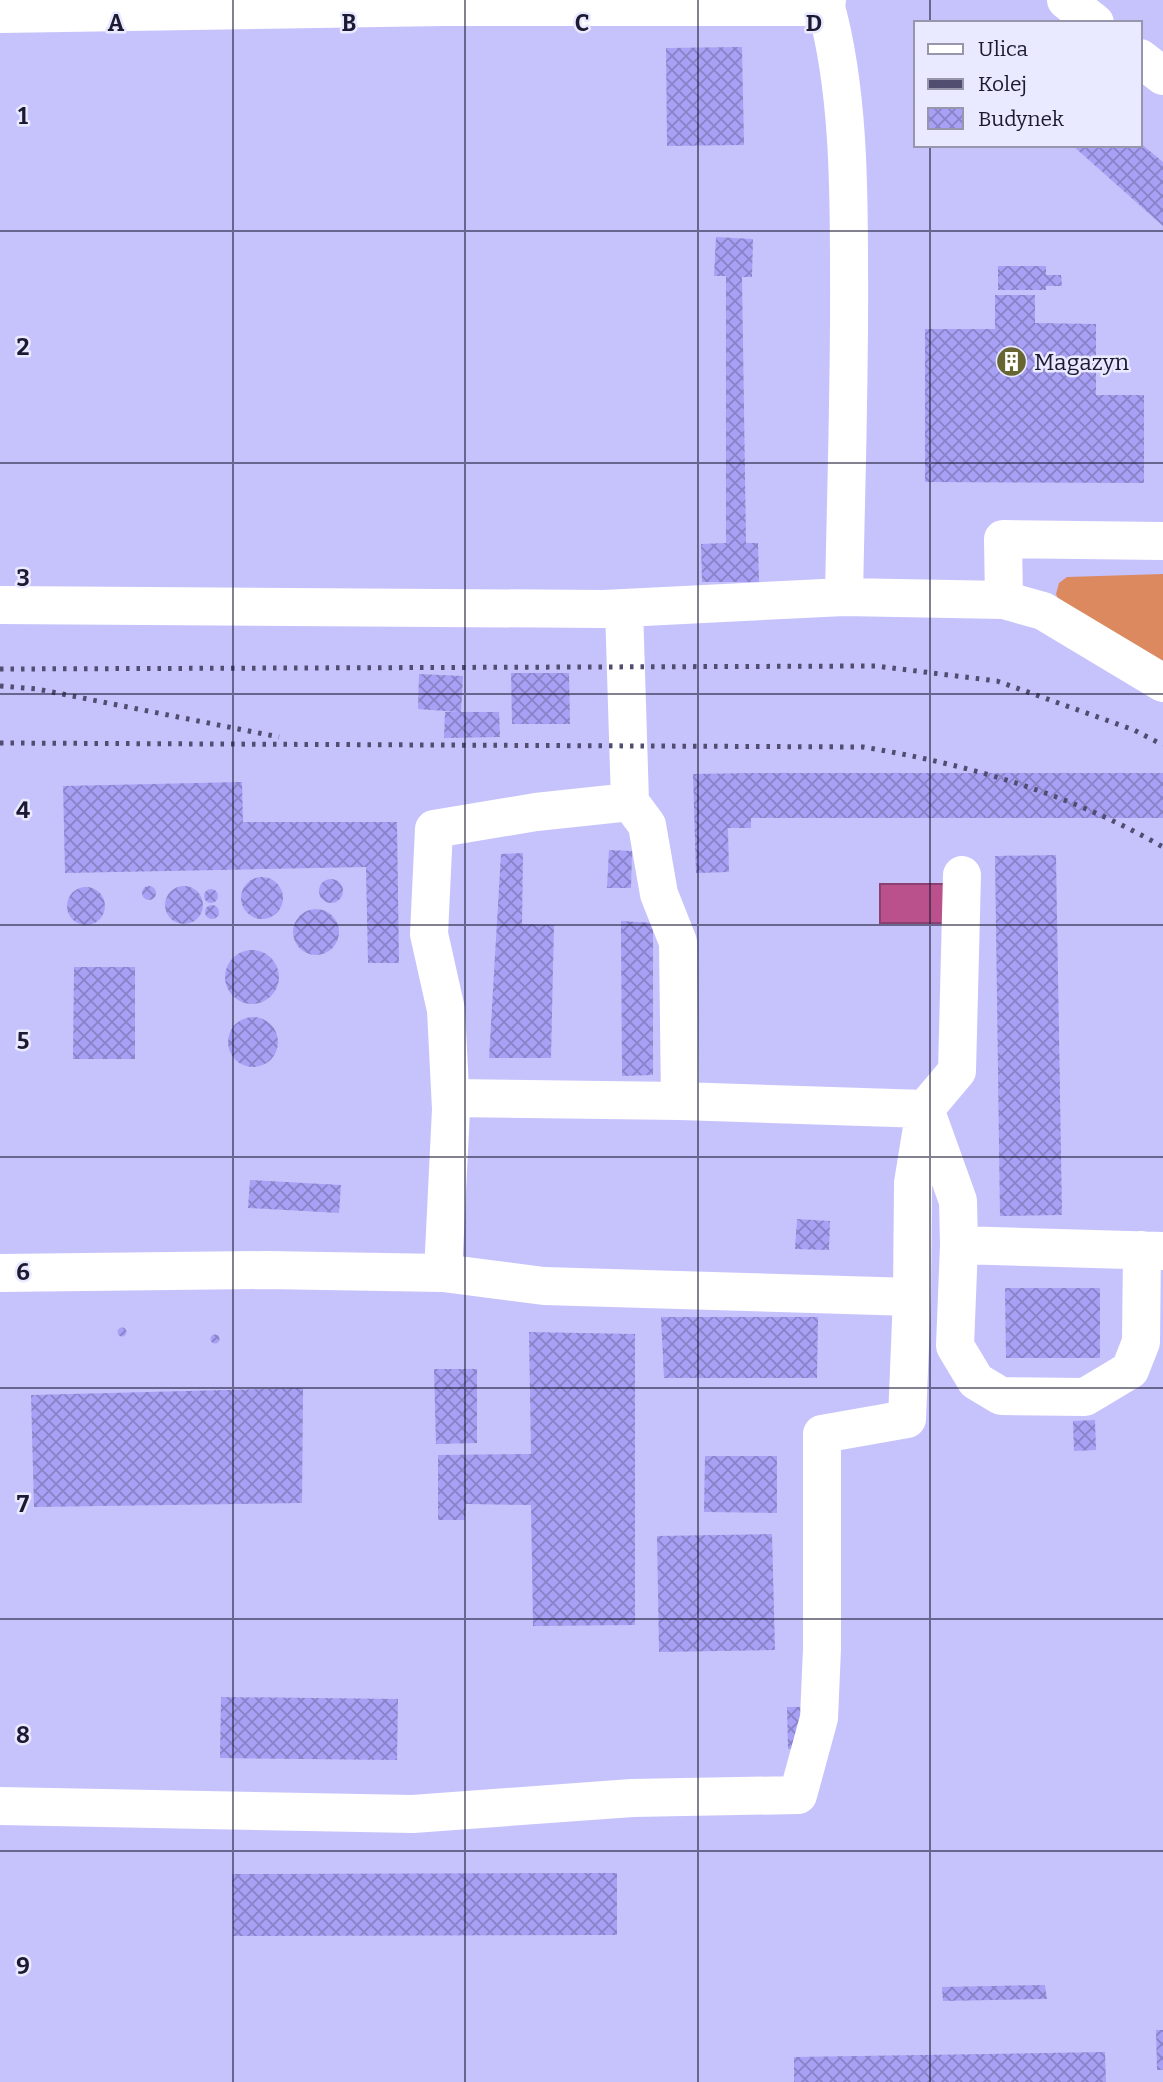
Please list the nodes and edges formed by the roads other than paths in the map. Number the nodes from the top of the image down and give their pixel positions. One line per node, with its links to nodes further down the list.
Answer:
1 (1066, 0): 4 (lane)
2 (826, 3): 3 (lane); 8 (lane)
3 (0, 14)
4 (1092, 21)
5 (1142, 60): 6 (lane)
6 (1163, 76)
7 (1163, 541): 9 (lane)
8 (844, 597): 9 (lane); 11 (lane)
9 (1004, 600): 12 (lane)
10 (0, 605): 11 (lane)
11 (624, 608): 13 (lane)
12 (1163, 683)
13 (630, 802): 15 (lane); 16 (lane)
14 (962, 875): 17 (lane)
15 (451, 1098): 16 (lane); 21 (lane)
16 (680, 1101): 17 (lane)
17 (926, 1109): 18 (lane); 22 (lane)
18 (959, 1245): 19 (lane); 19 (lane)
19 (1152, 1250)
20 (0, 1273): 21 (lane)
21 (443, 1273): 22 (lane)
22 (912, 1297): 23 (lane)
23 (0, 1806)

